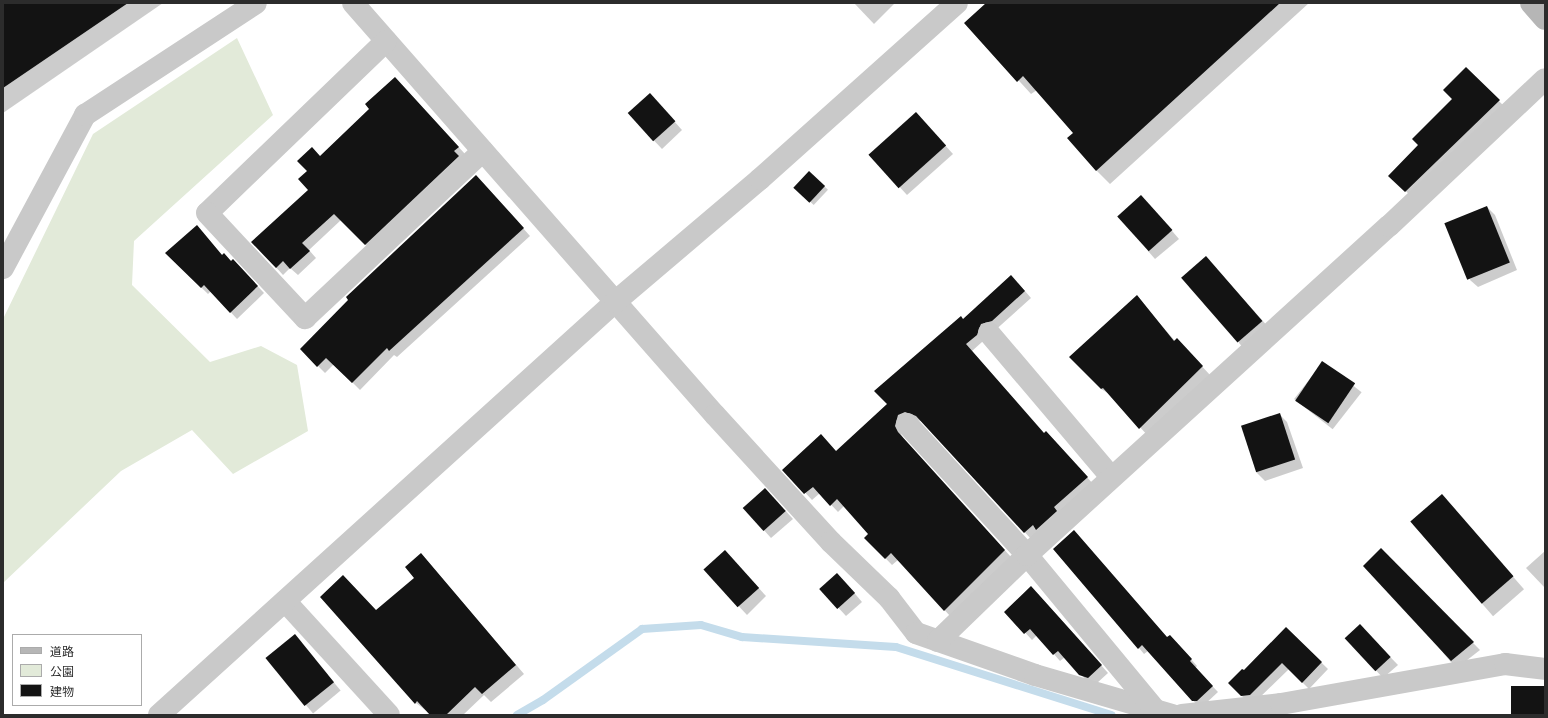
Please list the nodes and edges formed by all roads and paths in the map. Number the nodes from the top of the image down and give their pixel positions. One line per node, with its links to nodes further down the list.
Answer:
1 (256, 3): 9 (street)
2 (353, 3): 6 (street)
3 (957, 3): 10 (street)
4 (1531, 3): 5 (street)
5 (1545, 19)
6 (386, 41): 8 (street); 8 (street)
7 (1545, 79): 13 (street)
8 (483, 151): 10 (street)
9 (3, 268)
10 (615, 302): 15 (street); 16 (street)
11 (989, 333): 13 (street)
12 (907, 424): 14 (street)
13 (1112, 477): 14 (street)
14 (1027, 555): 16 (street); 18 (street)
15 (284, 601): 19 (street); 20 (street)
16 (938, 641): 18 (street)
17 (1545, 668): 21 (street)
18 (1163, 712)
19 (159, 715)
20 (389, 715)
21 (1182, 715)

